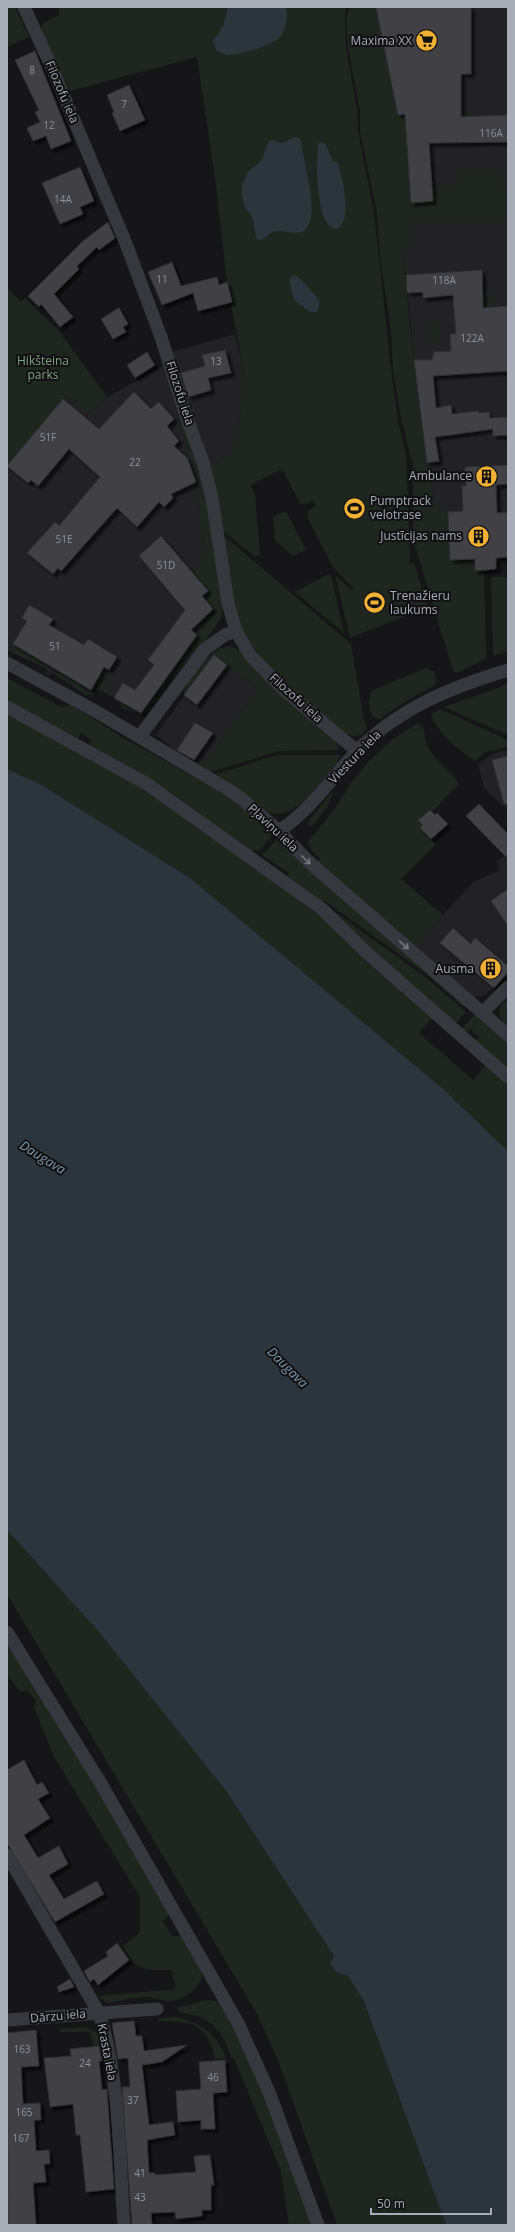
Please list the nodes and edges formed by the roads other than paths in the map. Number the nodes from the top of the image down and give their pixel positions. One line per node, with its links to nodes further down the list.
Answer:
1 (24, 7): 2 (street, Filozofu iela)
2 (236, 630): 6 (street); 7 (street, Filozofu iela)
3 (7, 663): 6 (street, Pļaviņu iela)
4 (508, 670): 7 (street, Viestura iela)
5 (7, 707): 12 (street)
6 (140, 736): 8 (street, Pļaviņu iela)
7 (357, 751): 8 (street, Viestura iela)
8 (279, 832): 10 (street, Pļaviņu iela, one-way to 10)
9 (508, 987): 10 (street)
10 (483, 1012): 11 (street, Pļaviņu iela)
11 (508, 1035)
12 (508, 1077)
13 (7, 1632): 19 (street)
14 (7, 1855): 16 (street, Krasta iela)
15 (157, 2009): 16 (street, Dārzu iela)
16 (99, 2013): 17 (street, Dārzu iela); 18 (street, Krasta iela)
17 (7, 2020)
18 (124, 2225)
19 (318, 2225)

